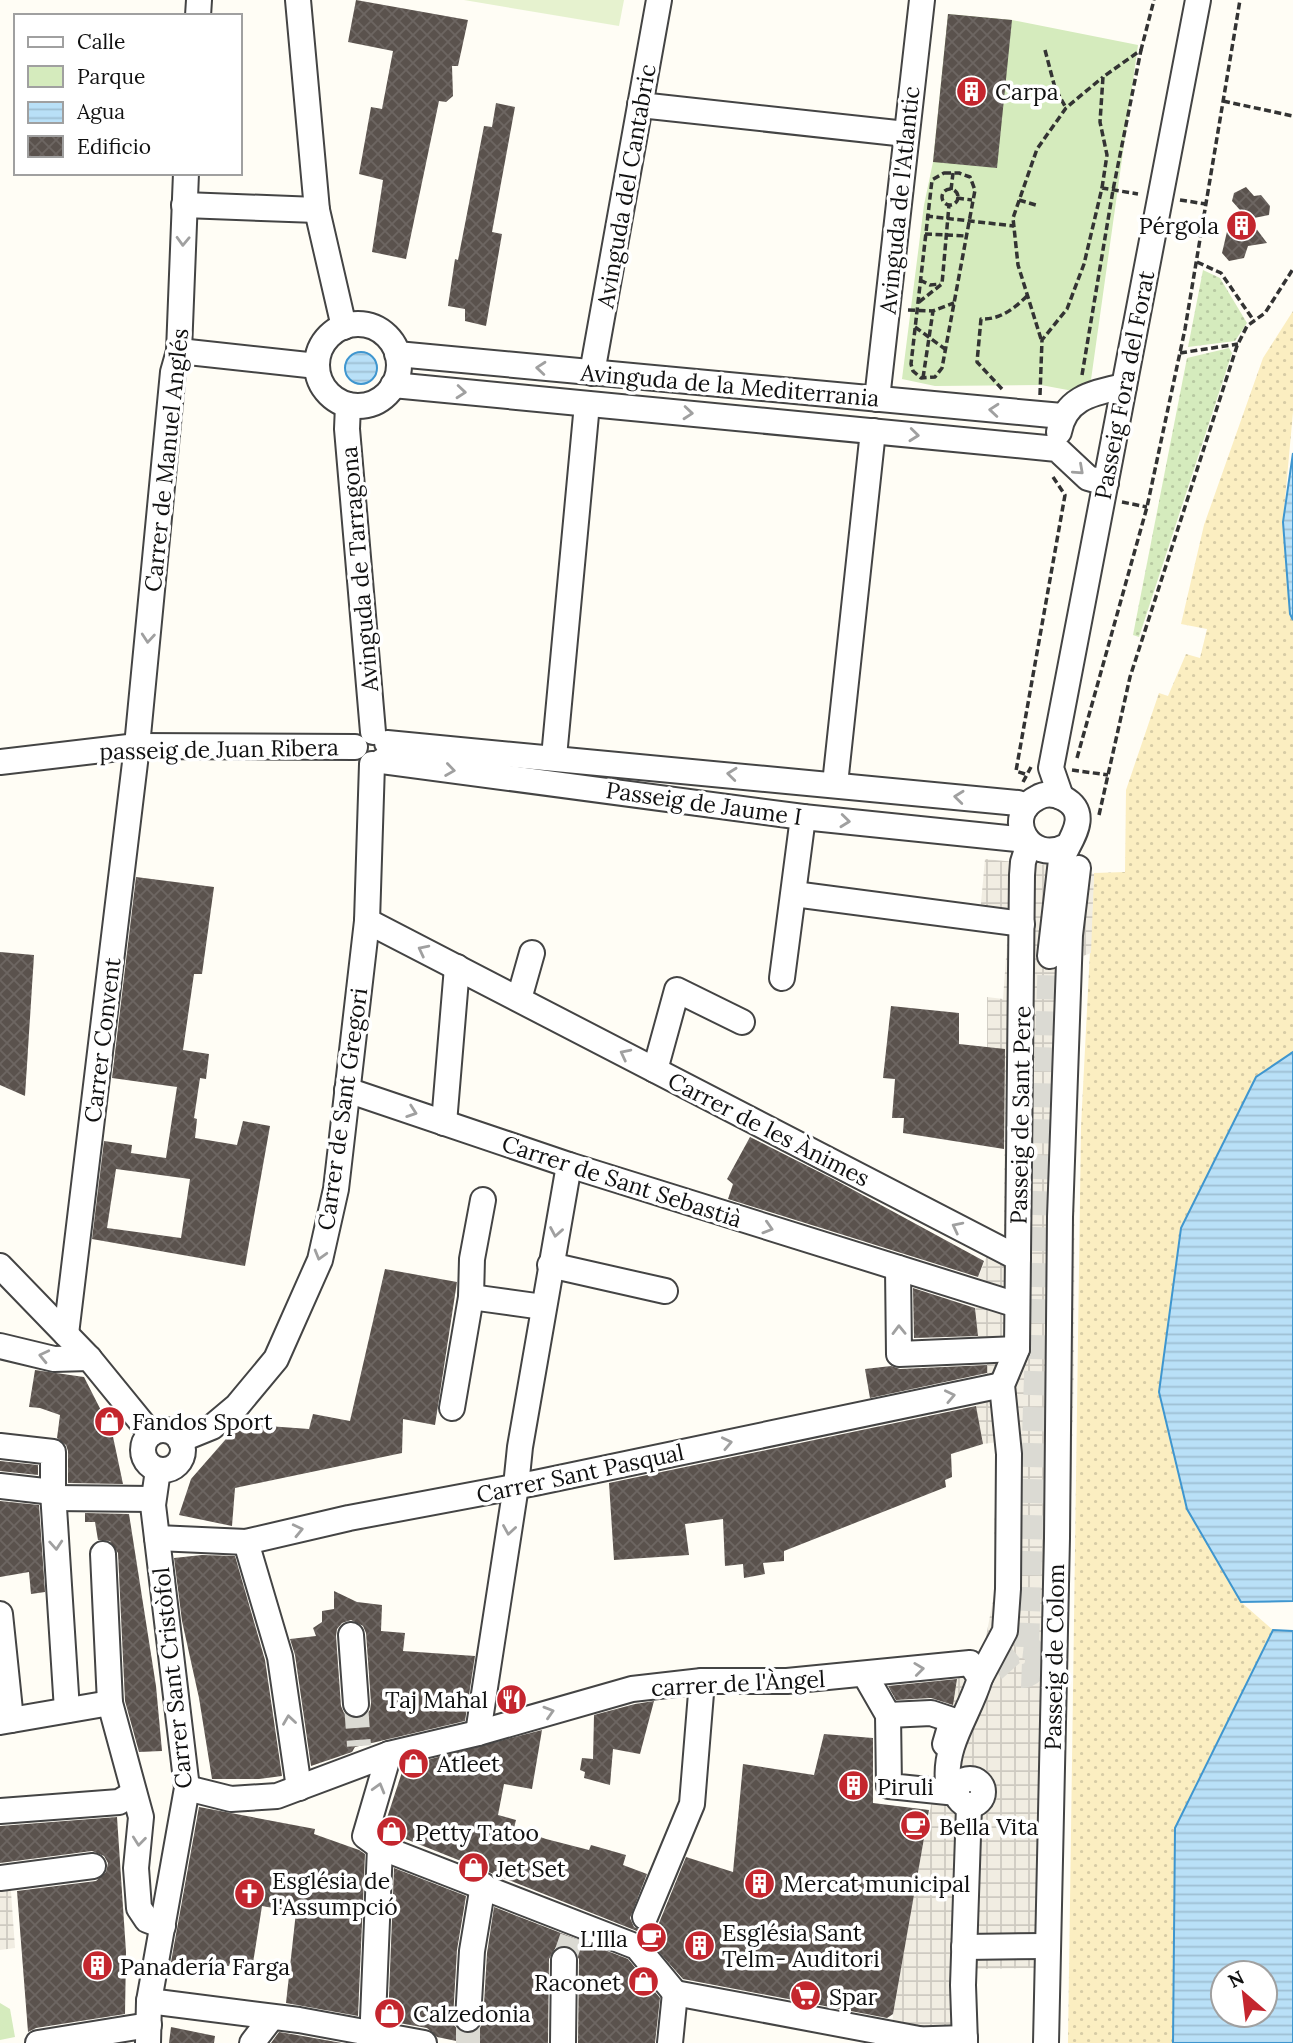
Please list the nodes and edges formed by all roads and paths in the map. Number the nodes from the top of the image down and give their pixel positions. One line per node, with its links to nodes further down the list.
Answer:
1 (298, 0): 27 (street)
2 (659, 0): 11 (street, Avinguda del Cantabric)
3 (922, 0): 14 (street, Avinguda de l'Atlantic)
4 (1154, 0): 8 (path)
5 (1198, 0): 61 (street, Passeig Fora del Forat)
6 (1240, 0): 10 (path)
7 (1045, 50): 12 (path)
8 (1141, 50): 9 (path); 59 (path)
9 (1102, 77): 12 (path); 17 (path)
10 (1223, 101): 13 (path); 36 (path)
11 (640, 105): 14 (street); 57 (street, Avinguda del Cantabric)
12 (1066, 108): 23 (path)
13 (1293, 116)
14 (906, 134): 63 (street, Avinguda de l'Atlantic)
15 (953, 173): 18 (path); 19 (path); 22 (path)
16 (187, 175): 24 (street, Carrer de Manuel Anglés)
17 (1102, 188)
18 (951, 190): 20 (path); 21 (path)
19 (930, 194): 20 (path); 29 (path)
20 (942, 195): 25 (path)
21 (957, 198): 22 (path); 25 (path)
22 (973, 200): 31 (path)
23 (1019, 200): 26 (path); 32 (path)
24 (184, 205): 27 (street); 53 (street, Carrer de Manuel Anglés, one-way to 53)
25 (948, 205): 30 (path)
26 (1039, 205)
27 (317, 210): 47 (street)
28 (918, 214): 29 (path)
29 (927, 216): 30 (path); 33 (path)
30 (947, 218): 31 (path); 34 (path)
31 (969, 221): 32 (path); 35 (path)
32 (1014, 226): 40 (path)
33 (925, 234): 34 (path); 38 (path)
34 (946, 235): 35 (path); 39 (path)
35 (966, 236): 42 (path)
36 (1197, 262): 46 (path); 54 (path)
37 (1293, 269): 46 (path)
38 (920, 280): 39 (path); 41 (path)
39 (942, 284): 41 (path)
40 (1028, 295): 50 (path); 62 (path)
41 (918, 303): 44 (path)
42 (954, 303): 45 (path); 52 (path)
43 (908, 310): 44 (path)
44 (916, 311): 45 (path); 48 (path)
45 (933, 311): 49 (path)
46 (1254, 321): 51 (path)
47 (344, 327): 55 (street); 56 (street)
48 (915, 327): 49 (path); 58 (path)
49 (929, 337): 52 (path); 58 (path)
50 (1042, 340)
51 (1238, 344): 54 (path); 75 (path)
52 (945, 349): 58 (path)
53 (179, 351): 56 (street); 70 (street, Carrer de Manuel Anglés, one-way to 70)
54 (1180, 353): 75 (path)
55 (397, 354): 57 (street, Avinguda de la Mediterrania, one-way to 55); 60 (street)
56 (317, 366): 65 (street)
57 (592, 373): 63 (street, Avinguda de la Mediterrania)
58 (923, 378)
59 (1081, 382)
60 (393, 385): 64 (street, Avinguda de la Mediterrania, one-way to 64); 65 (street)
61 (1124, 386): 66 (street); 69 (street, Passeig Fora del Forat)
62 (1007, 395)
63 (877, 399): 66 (street, Avinguda de la Mediterrania, one-way to 63)
64 (587, 404): 67 (street, Avinguda de la Mediterrania, one-way to 67); 72 (street)
65 (348, 405): 71 (street, Avinguda de Tarragona)
66 (1062, 416): 68 (street)
67 (873, 431): 68 (street, Avinguda de la Mediterrania, one-way to 68); 76 (street)
68 (1057, 449): 69 (street, one-way to 69)
69 (1105, 483): 74 (street, Passeig Fora del Forat)
70 (137, 746): 71 (street, passeig de Juan Ribera); 73 (street, passeig de Juan Ribera); 104 (street, Carrer Convent)
71 (374, 749): 72 (street, Passeig de Jaume I); 80 (street, Passeig de Jaume I, one-way to 80); 84 (street, Carrer de Sant Gregori)
72 (554, 757): 76 (street, Passeig de Jaume I, one-way to 72)
73 (0, 762)
74 (1052, 770): 77 (street, Passeig Fora del Forat); 78 (street, Passeig Fora del Forat)
75 (1108, 775): 79 (path)
76 (835, 784): 78 (street, Passeig de Jaume I, one-way to 76)
77 (1061, 797): 78 (street); 81 (street)
78 (1030, 803): 81 (street)
79 (1100, 815)
80 (803, 817): 81 (street, Passeig de Jaume I, one-way to 81); 83 (street)
81 (1038, 849): 85 (street, Passeig de Sant Pere)
82 (1078, 868): 108 (street, Passeig de Sant Pere)
83 (794, 894): 85 (street); 88 (street)
84 (367, 921): 87 (street, Carrer de les Ànimes, one-way to 84); 92 (street, Carrer de Sant Gregori)
85 (1022, 924): 96 (street, Passeig de Sant Pere)
86 (532, 953): 89 (street)
87 (457, 967): 89 (street, Carrer de les Ànimes); 93 (street)
88 (782, 978)
89 (519, 999): 91 (street, Carrer de les Ànimes, one-way to 89)
90 (743, 1022): 91 (street, Carrer de les Ànimes)
91 (655, 1070): 96 (street, Carrer de les Ànimes, one-way to 91)
92 (347, 1090): 93 (street, Carrer de Sant Sebastià, one-way to 93); 113 (street, Carrer de Sant Gregori, one-way to 113)
93 (444, 1123): 94 (street, Carrer de Sant Sebastià)
94 (569, 1165): 97 (street, one-way to 97); 99 (street, Carrer de Sant Sebastià, one-way to 99)
95 (483, 1200): 101 (street)
96 (1018, 1258): 102 (street, Passeig de Sant Pere)
97 (550, 1265): 100 (street); 103 (street)
98 (0, 1266): 104 (street)
99 (898, 1268): 102 (street, Carrer de Sant Sebastià); 106 (street, one-way to 99)
100 (664, 1291)
101 (471, 1297): 103 (street); 110 (street)
102 (1017, 1306): 106 (street, Passeig de Sant Pere)
103 (543, 1307): 116 (street)
104 (66, 1334): 107 (street)
105 (0, 1346): 107 (street, one-way to 105)
106 (1017, 1349): 109 (street, Passeig de Sant Pere)
107 (89, 1359): 111 (street)
108 (1059, 1369): 145 (street, Passeig de Colom)
109 (1002, 1385): 116 (street, Carrer Sant Pasqual, one-way to 109); 124 (street, Passeig de Colom)
110 (452, 1409)
111 (151, 1434): 113 (street); 114 (street)
112 (0, 1446): 117 (street)
113 (181, 1449): 114 (street)
114 (158, 1470): 118 (street, Carrer Sant Cristòfol)
115 (0, 1486): 117 (street)
116 (516, 1486): 120 (street, Carrer Sant Pasqual, one-way to 116); 132 (street, one-way to 132)
117 (53, 1495): 118 (street); 129 (street, one-way to 129)
118 (153, 1499): 119 (street, Carrer Sant Cristòfol)
119 (158, 1538): 120 (street, Carrer Sant Pasqual); 134 (street, Carrer Sant Cristòfol)
120 (246, 1542): 135 (street, one-way to 120)
121 (103, 1554): 127 (street)
122 (0, 1614): 131 (street)
123 (351, 1635): 128 (street)
124 (975, 1671): 125 (street, carrer de l'Àngel, one-way to 124); 137 (street, Passeig de Colom)
125 (865, 1675): 126 (street, carrer de l'Àngel); 130 (street)
126 (702, 1681): 132 (street, carrer de l'Àngel, one-way to 126); 144 (street)
127 (110, 1703): 129 (street); 136 (street)
128 (356, 1704)
129 (67, 1710): 131 (street)
130 (888, 1715): 137 (street); 137 (street)
131 (6, 1721)
132 (478, 1733): 133 (street, carrer de l'Àngel)
133 (388, 1754): 135 (street, carrer de l'Àngel); 139 (street, one-way to 133)
134 (187, 1788): 135 (street, carrer de l'Àngel); 143 (street, Carrer Sant Cristòfol)
135 (299, 1788)
136 (134, 1793): 138 (street); 143 (street, one-way to 143)
137 (954, 1795): 146 (street, Passeig de Colom)
138 (0, 1811)
139 (380, 1847): 142 (street); 152 (street)
140 (93, 1866): 141 (street)
141 (0, 1878)
142 (483, 1886): 144 (street); 149 (street)
143 (163, 1926): 150 (street, Carrer Sant Cristòfol)
144 (638, 1933): 148 (street)
145 (1048, 1946): 146 (street); 161 (street, Passeig de Colom)
146 (964, 1947): 154 (street)
147 (564, 1960): 158 (street)
148 (675, 1993): 153 (street); 159 (street)
149 (468, 2019)
150 (149, 2023): 151 (street); 155 (street)
151 (289, 2025): 152 (street); 156 (street)
152 (373, 2038): 157 (street)
153 (919, 2039): 154 (street); 160 (street)
154 (965, 2040)
155 (37, 2043)
156 (252, 2043)
157 (424, 2043)
158 (563, 2043)
159 (670, 2043)
160 (877, 2043)
161 (1046, 2043)

